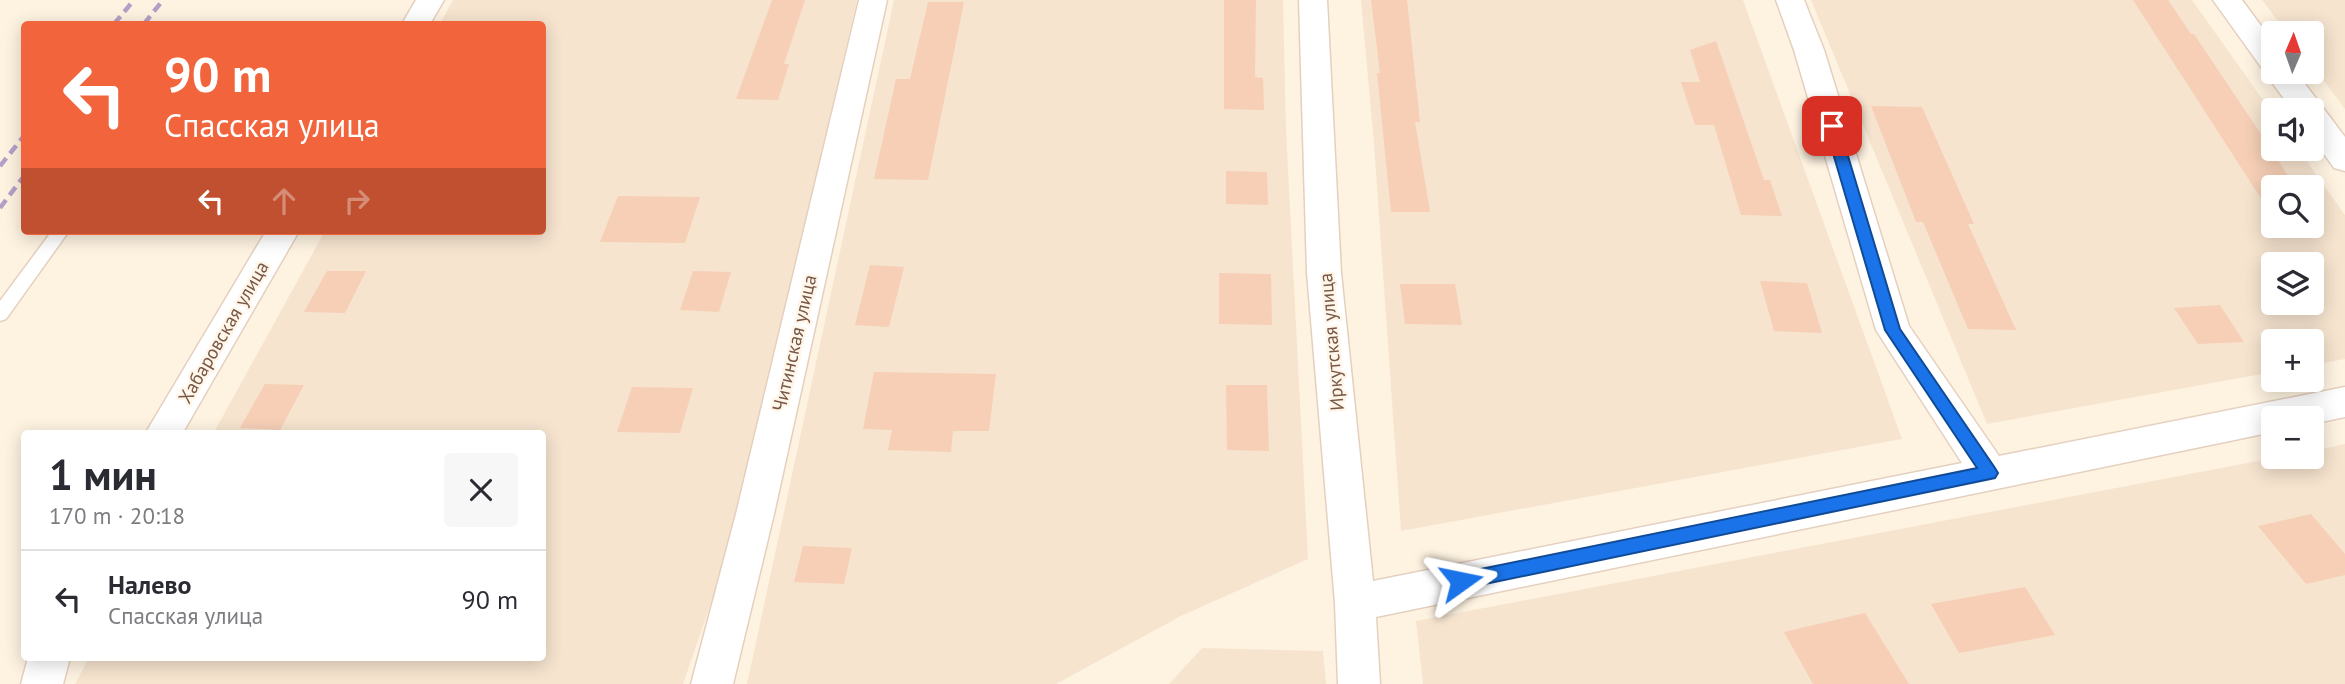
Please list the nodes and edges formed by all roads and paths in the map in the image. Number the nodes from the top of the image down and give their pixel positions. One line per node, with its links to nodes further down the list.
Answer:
1 (430, 0): 6 (street)
2 (873, 0): 19 (street, Читинская улица)
3 (1313, 0): 16 (street, Иркутская улица)
4 (1790, 0): 15 (street)
5 (2227, 0): 7 (street)
6 (418, 21)
7 (2261, 47)
8 (2324, 131): 9 (street)
9 (2345, 160)
10 (58, 235): 12 (lane)
11 (280, 235): 14 (street, Хабаровская улица)
12 (0, 314)
13 (2345, 402): 15 (street)
14 (165, 430)
15 (1989, 473): 16 (street)
16 (1355, 603): 20 (street, Иркутская улица)
17 (48, 661): 18 (street)
18 (42, 684)
19 (712, 684)
20 (1359, 684)

